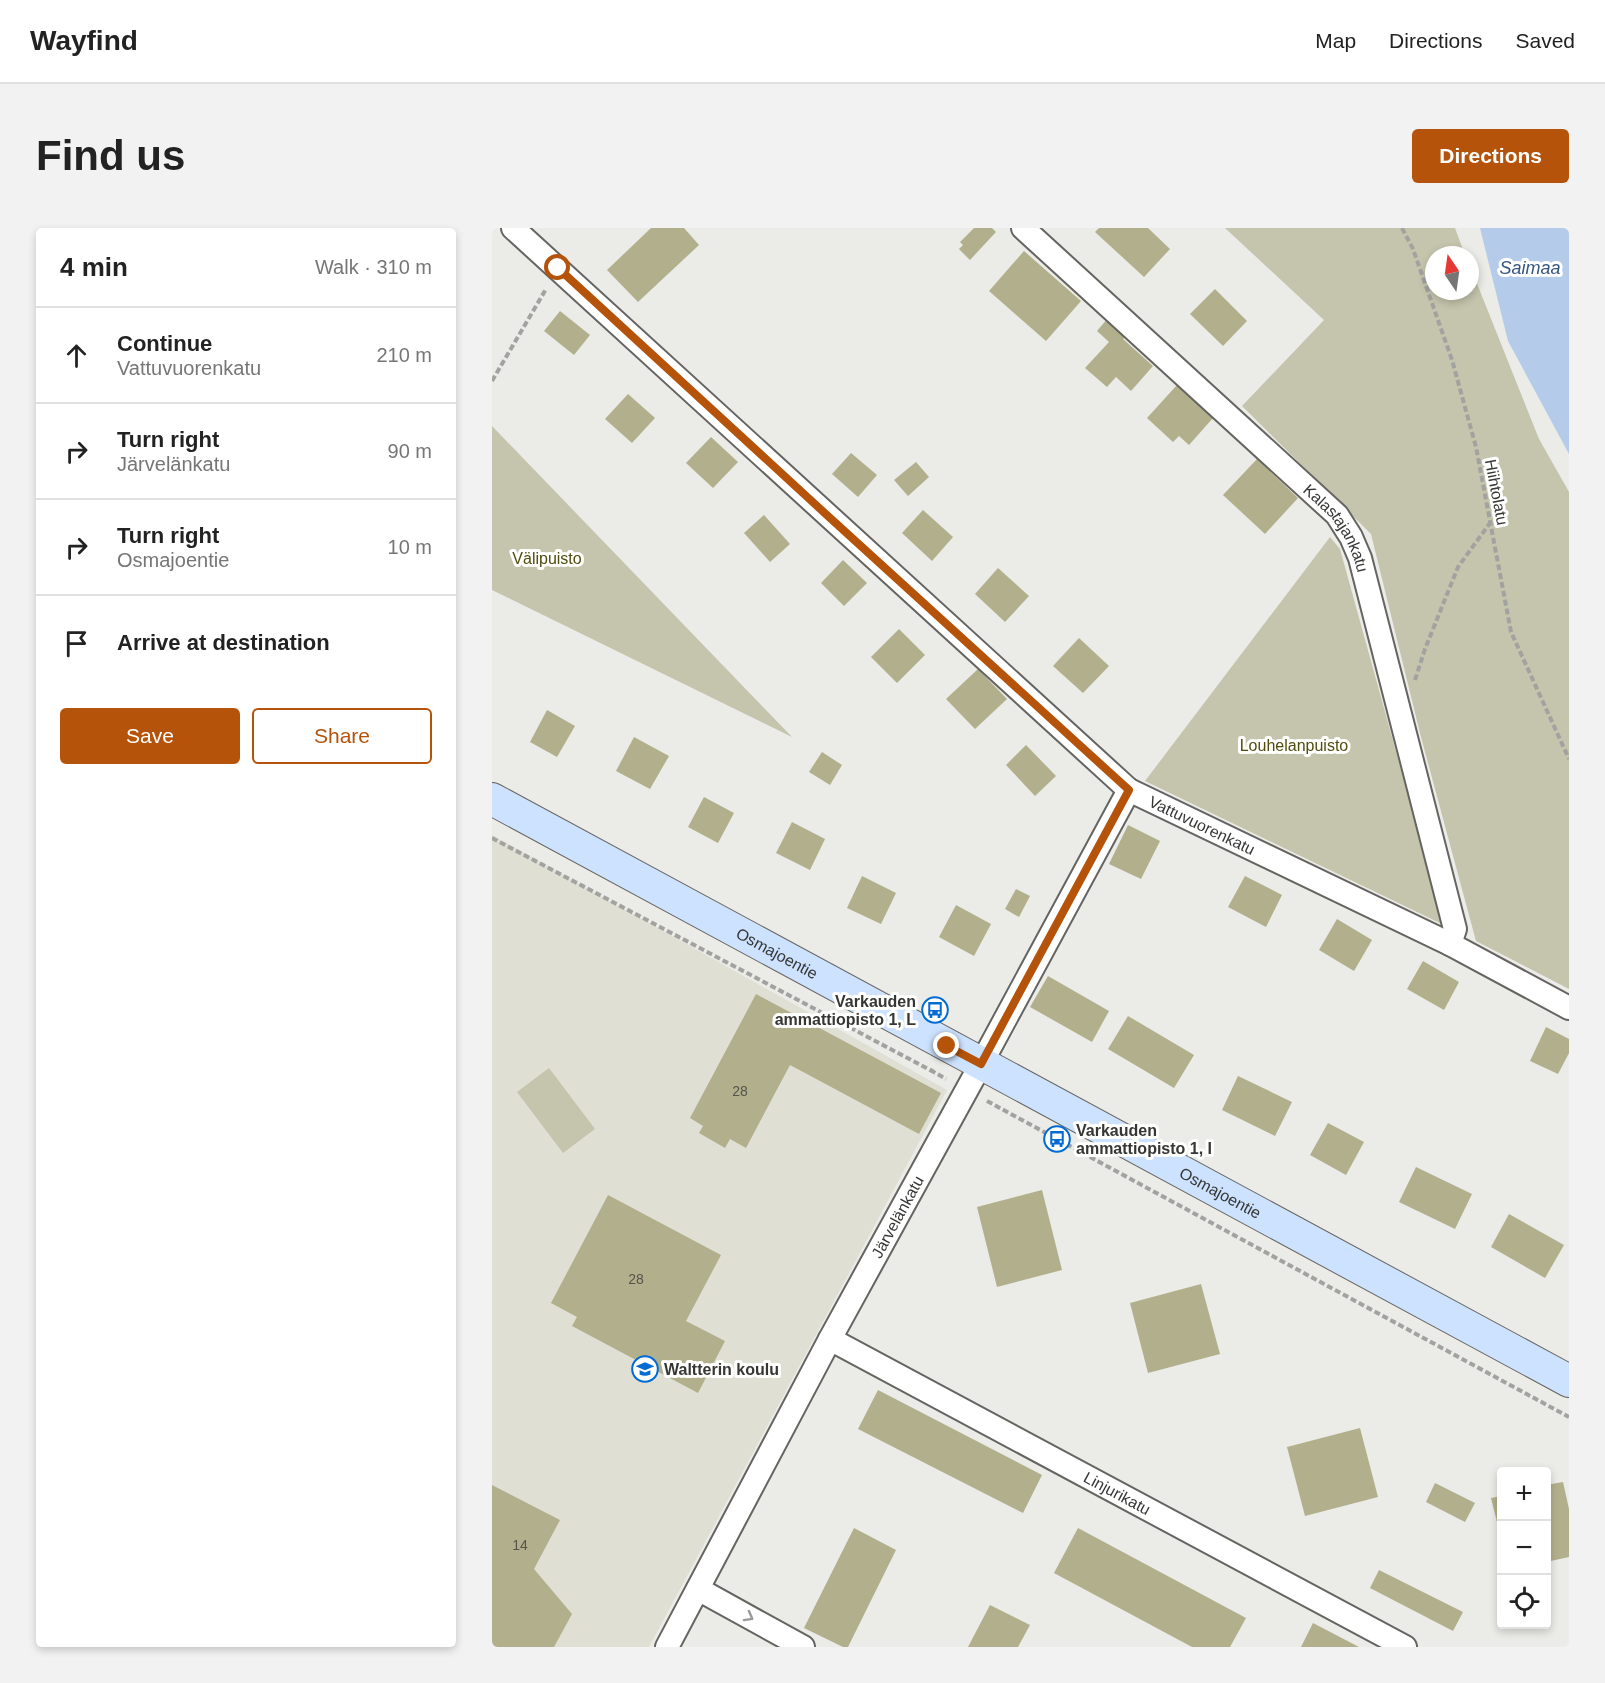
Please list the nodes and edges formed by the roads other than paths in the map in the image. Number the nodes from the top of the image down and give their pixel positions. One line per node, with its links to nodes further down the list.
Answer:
1 (513, 228): 3 (street, Vattuvuorenkatu)
2 (1023, 228): 5 (street, Kalastajankatu)
3 (1129, 790): 5 (street, Vattuvuorenkatu); 7 (street, Järvelänkatu)
4 (492, 800): 7 (street, Osmajoentie)
5 (1450, 944): 6 (street, Vattuvuorenkatu)
6 (1569, 1008)
7 (981, 1064): 8 (street, Järvelänkatu); 9 (street, Osmajoentie)
8 (830, 1339): 10 (street, Järvelänkatu); 13 (street, Linjurikatu)
9 (1569, 1381)
10 (698, 1589): 11 (street, Järvelänkatu); 12 (street, one-way to 12)
11 (667, 1647)
12 (803, 1647)
13 (1405, 1647)

